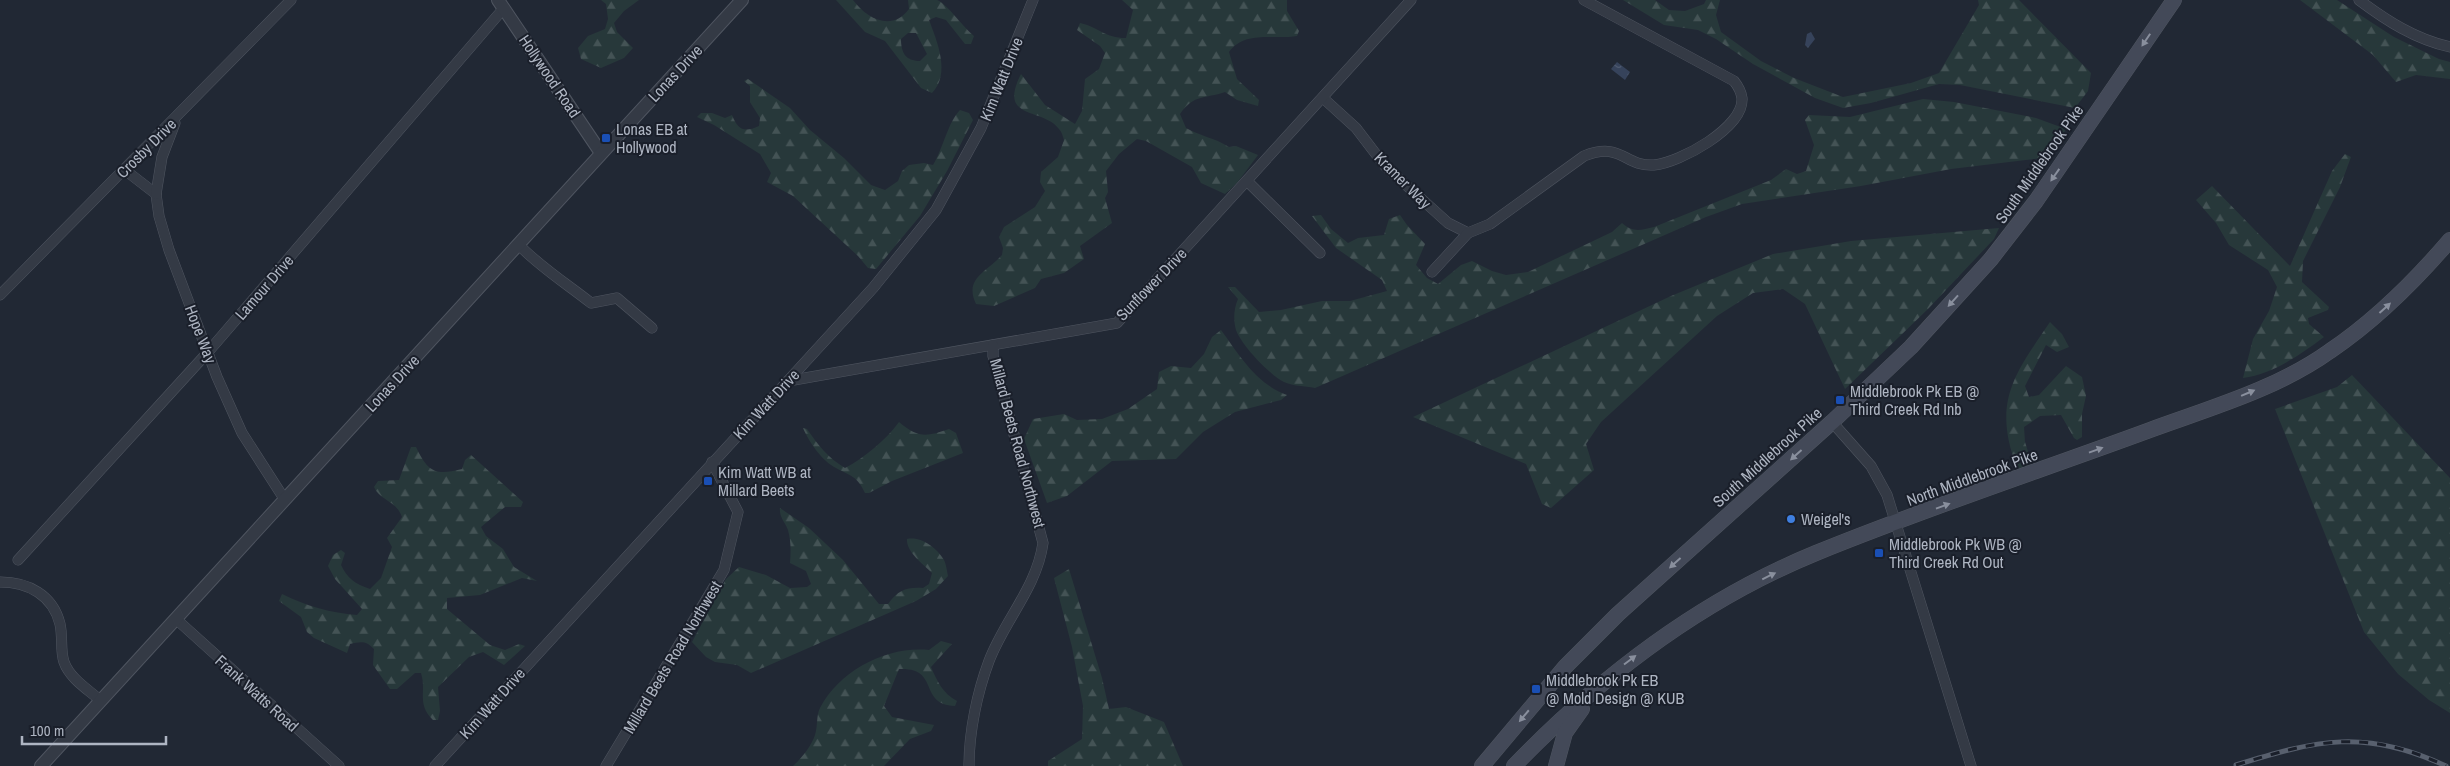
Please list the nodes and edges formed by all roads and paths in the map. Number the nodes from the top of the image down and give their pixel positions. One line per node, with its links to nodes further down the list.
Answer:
1 (291, 0): 11 (street, Crosby Drive)
2 (1033, 0): 25 (street, Kim Watt Drive)
3 (1411, 0): 10 (street, Sunflower Drive)
4 (1584, 0): 16 (street)
5 (2174, 0): 26 (main road, South Middlebrook Pike, one-way to 26)
6 (2359, 0): 9 (street)
7 (737, 2): 12 (street, Lonas Drive)
8 (501, 4): 12 (street, Hollywood Road); 24 (street, Lamour Drive)
9 (2450, 47)
10 (1323, 98): 14 (street, Sunflower Drive); 16 (street, Kramer Way)
11 (177, 117): 13 (street, Crosby Drive); 15 (street, Hope Way)
12 (601, 152): 18 (street, Lonas Drive)
13 (125, 170): 15 (street); 21 (street, Crosby Drive)
14 (1247, 182): 19 (street); 23 (street, Sunflower Drive)
15 (156, 194): 24 (street, Hope Way)
16 (1468, 233): 20 (street)
17 (2450, 240): 29 (main road, North Middlebrook Pike, one-way to 17)
18 (519, 245): 22 (street); 28 (street, Lonas Drive)
19 (1320, 253)
20 (1432, 272)
21 (0, 294)
22 (652, 328)
23 (993, 345): 25 (street, Sunflower Drive); 40 (street, Millard Beets Road Northwest)
24 (208, 352): 28 (street, Hope Way); 30 (street, Lamour Drive)
25 (788, 381): 27 (street, Kim Watt Drive)
26 (1832, 422): 29 (street); 35 (main road, South Middlebrook Pike, one-way to 35)
27 (712, 462): 38 (street, Kim Watt Drive); 39 (street, Millard Beets Road Northwest)
28 (285, 500): 32 (street, Lonas Drive)
29 (1898, 523): 33 (main road, North Middlebrook Pike, one-way to 29); 43 (street)
30 (18, 560)
31 (0, 582): 34 (street)
32 (176, 619): 34 (street, Lonas Drive); 37 (street, Frank Watts Road)
33 (1601, 685): 41 (main road, North Middlebrook Pike); 42 (main road)
34 (101, 701): 36 (street, Lonas Drive)
35 (1486, 761)
36 (41, 766)
37 (338, 766)
38 (435, 766)
39 (606, 766)
40 (969, 766)
41 (1514, 766)
42 (1556, 766)
43 (1971, 766)

